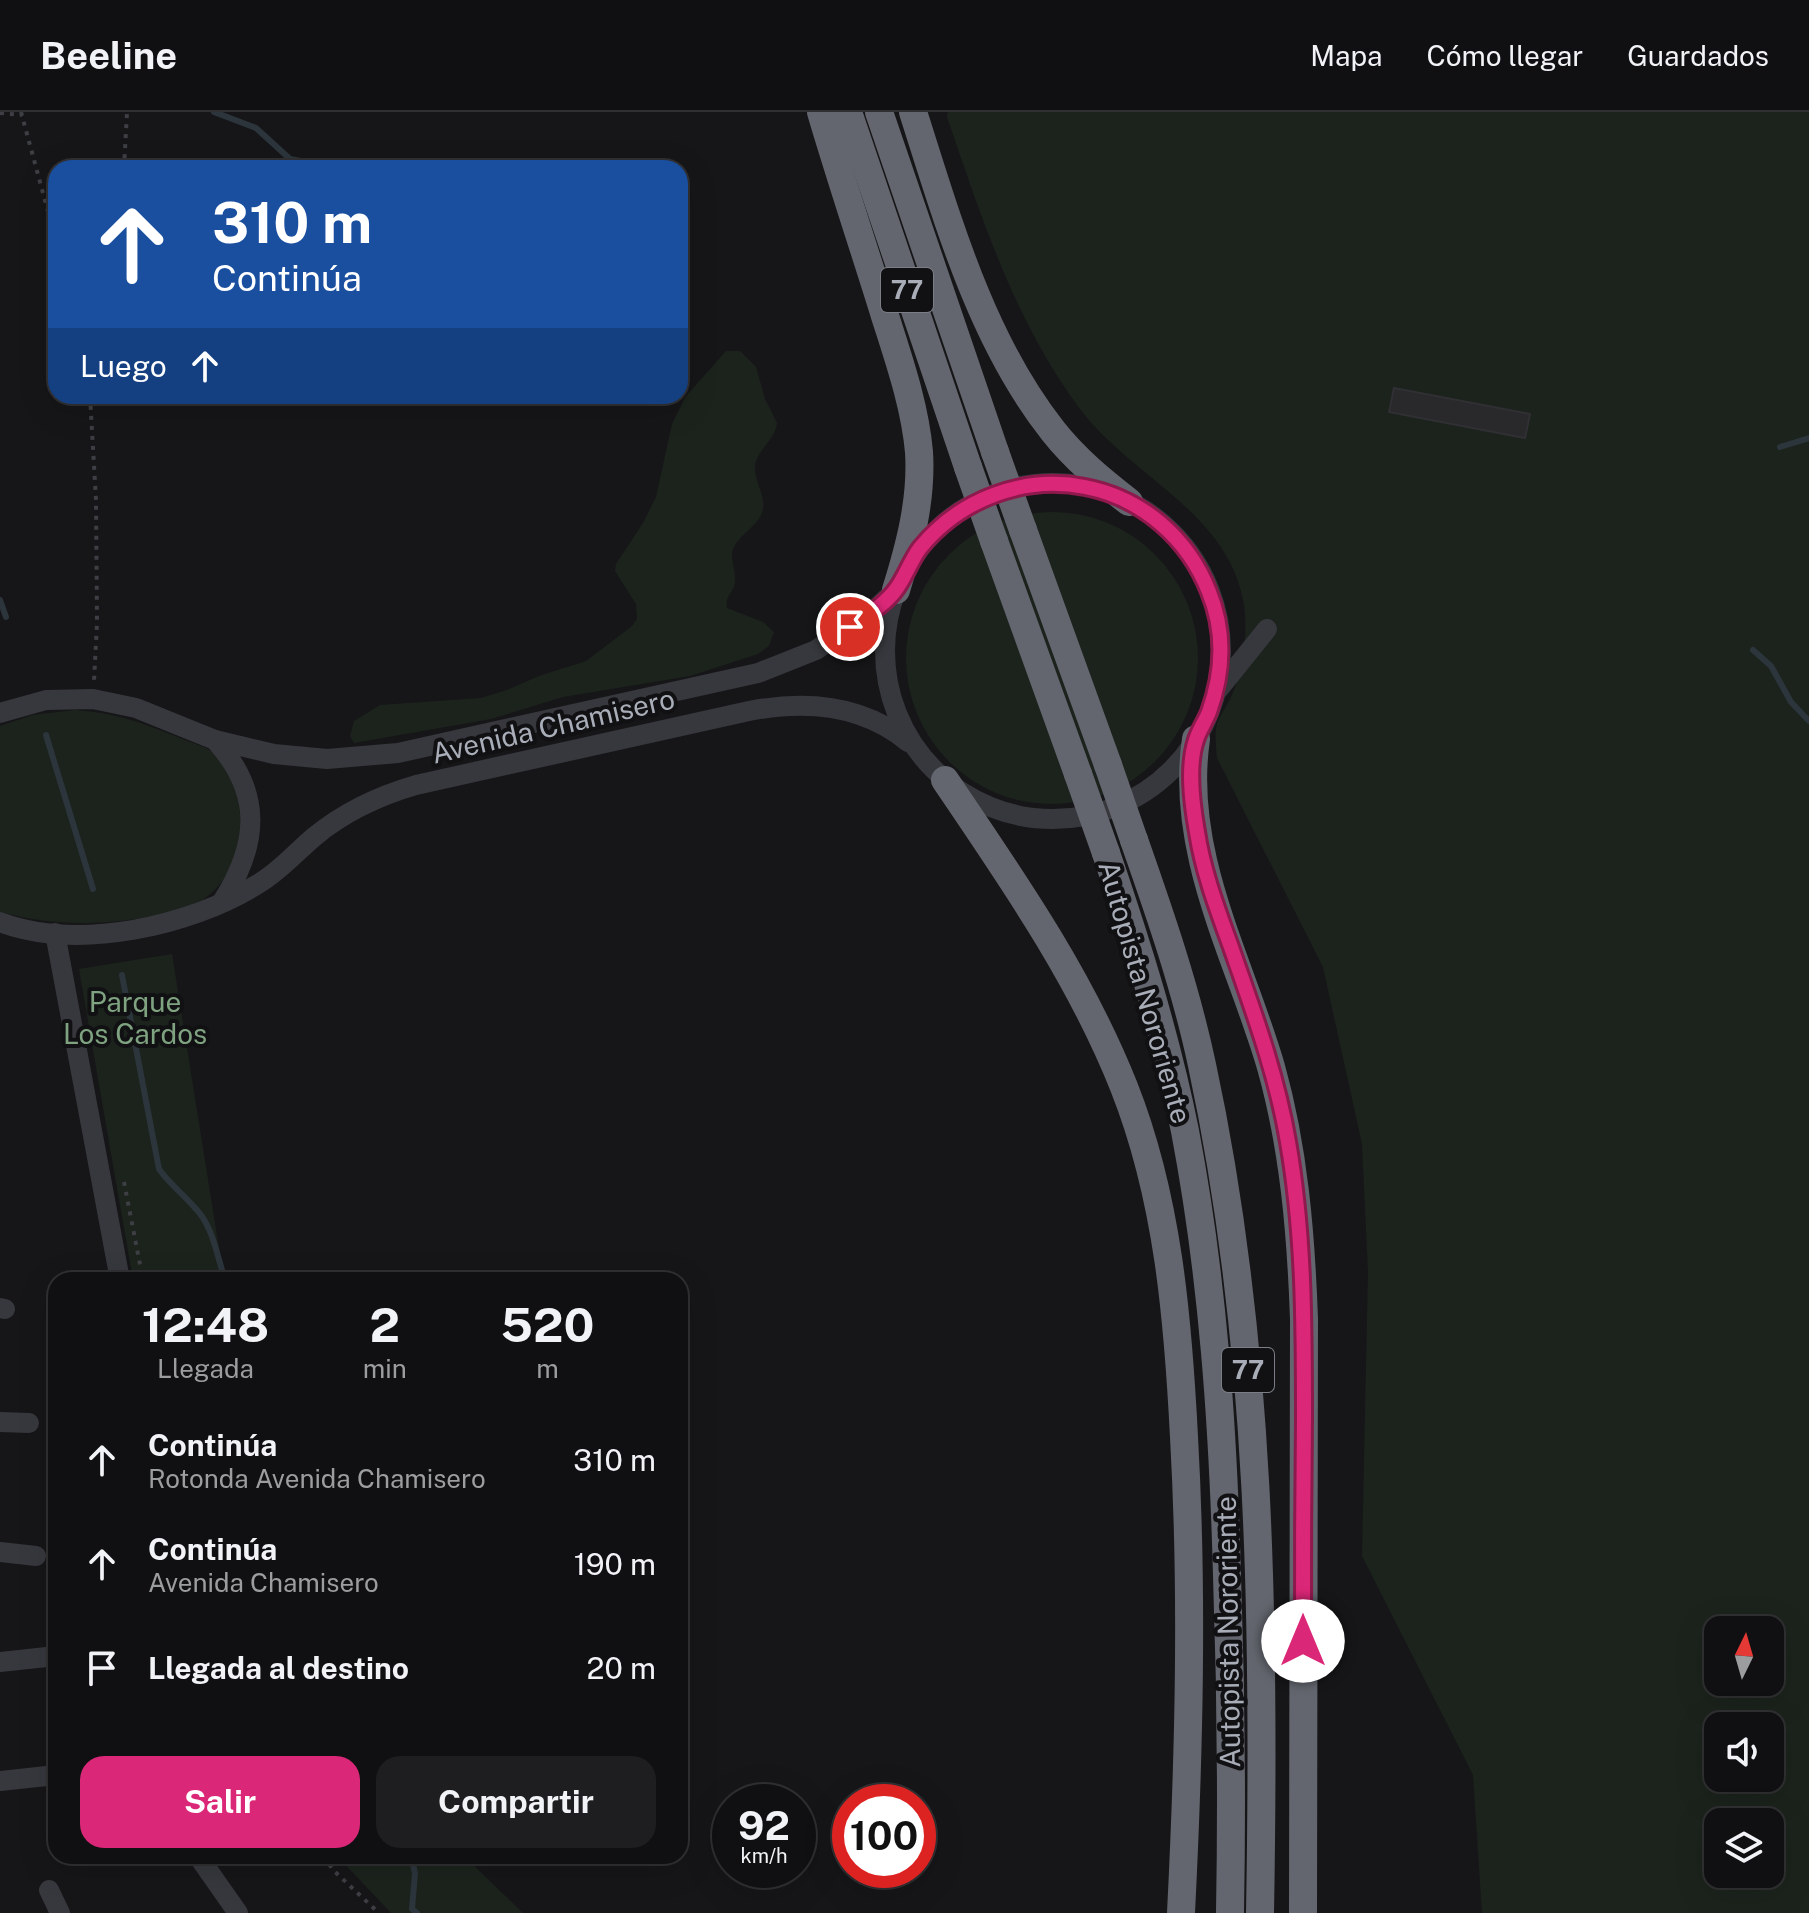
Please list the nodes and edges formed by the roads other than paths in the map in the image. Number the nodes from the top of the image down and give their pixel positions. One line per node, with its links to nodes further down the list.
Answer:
1 (821, 112): 6 (highway)
2 (848, 112): 31 (highway, Autopista Nororiente / 77, bridge)
3 (879, 112): 32 (highway, Autopista Nororiente / 77, bridge)
4 (913, 112): 5 (highway)
5 (1129, 502): 6 (street); 8 (street)
6 (896, 590): 11 (street, Avenida Chamisero); 12 (street)
7 (1267, 629): 8 (street)
8 (1215, 694): 10 (street)
9 (0, 713): 11 (street, Avenida Chamisero)
10 (1196, 739): 13 (street); 33 (highway)
11 (215, 740): 14 (street)
12 (917, 750): 13 (street); 14 (street, Avenida Chamisero)
13 (945, 780): 30 (highway)
14 (222, 902): 16 (street, Avenida Chamisero)
15 (0, 922): 16 (street, Avenida Chamisero)
16 (55, 933): 17 (street)
17 (119, 1272)
18 (0, 1422): 19 (street)
19 (29, 1423)
20 (0, 1552): 21 (street)
21 (36, 1556)
22 (48, 1657): 23 (street)
23 (0, 1662)
24 (48, 1776): 25 (street)
25 (0, 1781)
26 (207, 1864): 29 (street)
27 (49, 1890): 28 (street)
28 (60, 1913)
29 (238, 1913)
30 (1181, 1913)
31 (1230, 1913)
32 (1260, 1913)
33 (1303, 1913)

